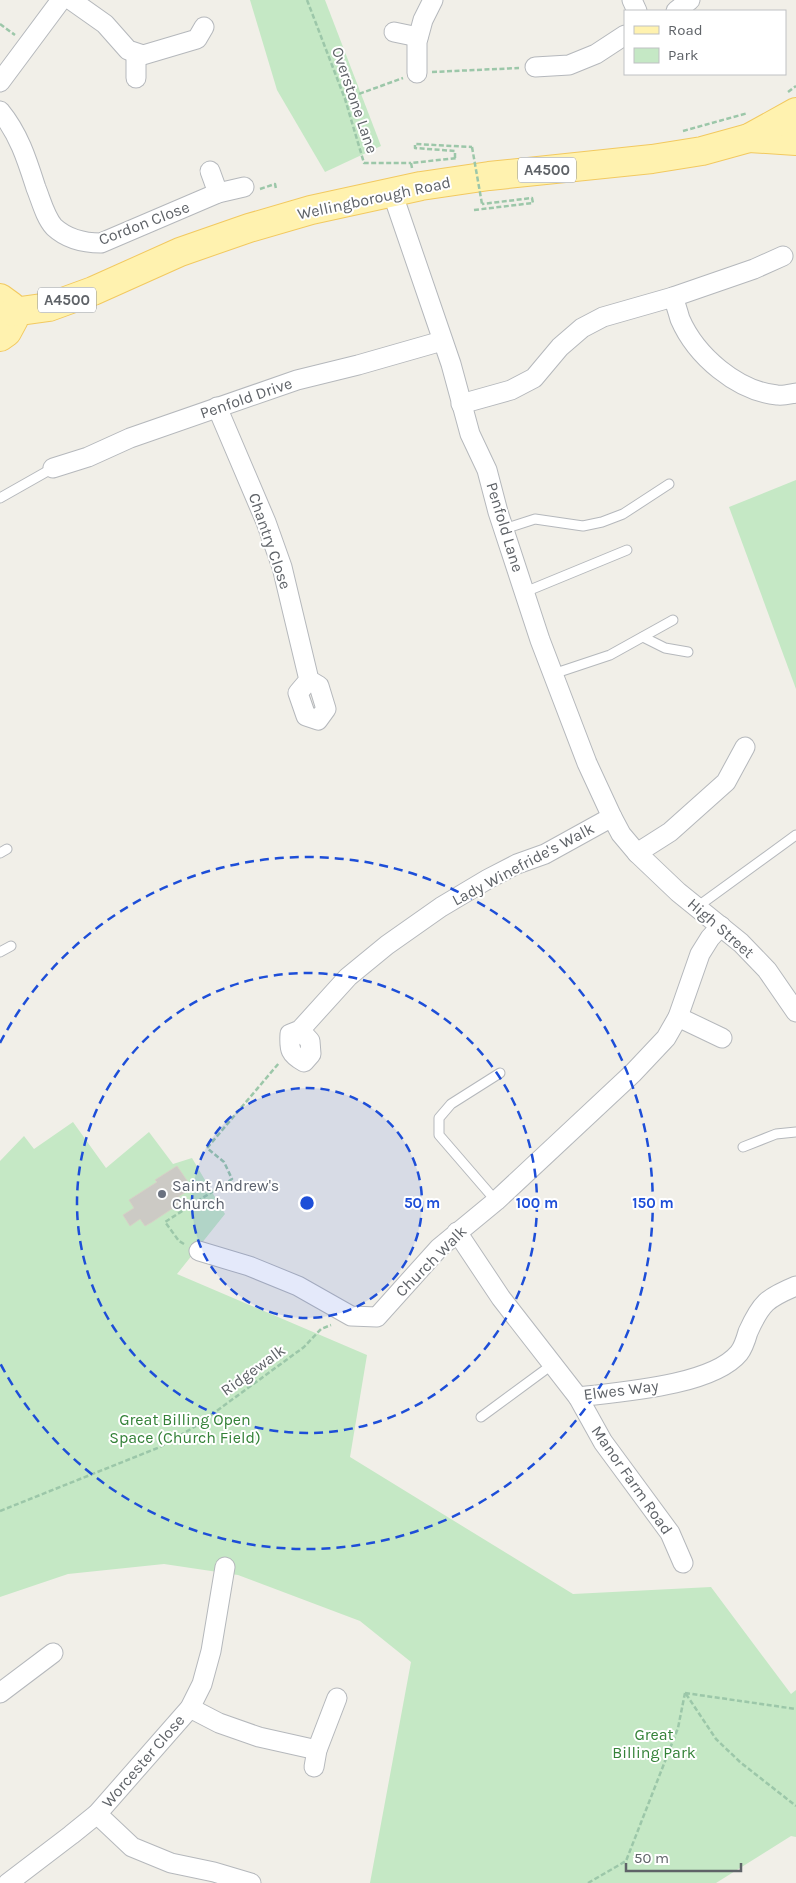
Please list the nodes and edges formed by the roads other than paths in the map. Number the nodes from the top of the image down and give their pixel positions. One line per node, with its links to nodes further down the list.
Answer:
1 (62, 0): 14 (street)
2 (71, 0): 10 (street)
3 (433, 0): 8 (street)
4 (690, 0): 5 (street)
5 (677, 10)
6 (394, 32): 8 (street)
7 (624, 36): 11 (street)
8 (418, 37): 12 (street)
9 (204, 39): 10 (street)
10 (136, 54): 13 (street)
11 (535, 67)
12 (417, 73)
13 (136, 78)
14 (0, 82)
15 (788, 105): 17 (main road, Wellingborough Road / A4500)
16 (0, 111): 22 (street, Cordon Close)
17 (749, 125): 18 (main road, Wellingborough Road / A4500); 21 (main road, Wellingborough Road / A4500)
18 (796, 141)
19 (210, 171): 22 (street)
20 (244, 187): 22 (street, Cordon Close)
21 (392, 192): 25 (main road, Wellingborough Road / A4500); 27 (street, Penfold Lane)
22 (218, 193)
23 (783, 256): 24 (street)
24 (673, 297): 28 (street); 29 (street)
25 (7, 305): 26 (main road)
26 (0, 337)
27 (442, 341): 29 (street, Penfold Lane); 30 (street, Penfold Drive)
28 (796, 393)
29 (461, 404): 34 (street, Penfold Lane)
30 (217, 407): 31 (street, Penfold Drive); 41 (street, Chantry Close)
31 (53, 468): 33 (lane)
32 (669, 484): 34 (lane)
33 (0, 498)
34 (504, 530): 36 (street, Penfold Lane)
35 (626, 550): 36 (lane)
36 (525, 592): 40 (street, Penfold Lane)
37 (673, 620): 38 (lane)
38 (643, 637): 39 (lane); 40 (lane)
39 (688, 652)
40 (553, 674): 43 (street, Penfold Lane)
41 (309, 680)
42 (745, 747): 45 (street)
43 (612, 816): 45 (street, Penfold Lane); 53 (street, Lady Winefride's Walk)
44 (796, 835): 46 (lane)
45 (637, 853): 46 (street, High Street)
46 (697, 907): 47 (street, High Street)
47 (721, 926): 50 (street, High Street); 51 (street, Church Walk)
48 (11, 946): 49 (lane)
49 (0, 952)
50 (796, 1012)
51 (678, 1017): 52 (street); 57 (street, Church Walk)
52 (722, 1038)
53 (291, 1050)
54 (500, 1073): 57 (lane)
55 (796, 1132): 56 (lane)
56 (743, 1147)
57 (496, 1201): 58 (street, Church Walk)
58 (457, 1232): 59 (street, Church Walk); 61 (street, Elwes Way)
59 (199, 1251)
60 (796, 1286): 62 (street, Elwes Way)
61 (553, 1364): 62 (street, Elwes Way); 63 (lane)
62 (578, 1398): 64 (street, Manor Farm Road)
63 (481, 1417)
64 (683, 1563)
65 (225, 1567): 69 (street, Worcester Close)
66 (53, 1653): 67 (street)
67 (0, 1693)
68 (337, 1698): 69 (street, Worcester Close)
69 (190, 1708): 70 (street, Worcester Close)
70 (97, 1814): 71 (street, Worcester Close); 72 (street, Worcester Close)
71 (8, 1883)
72 (251, 1883)

